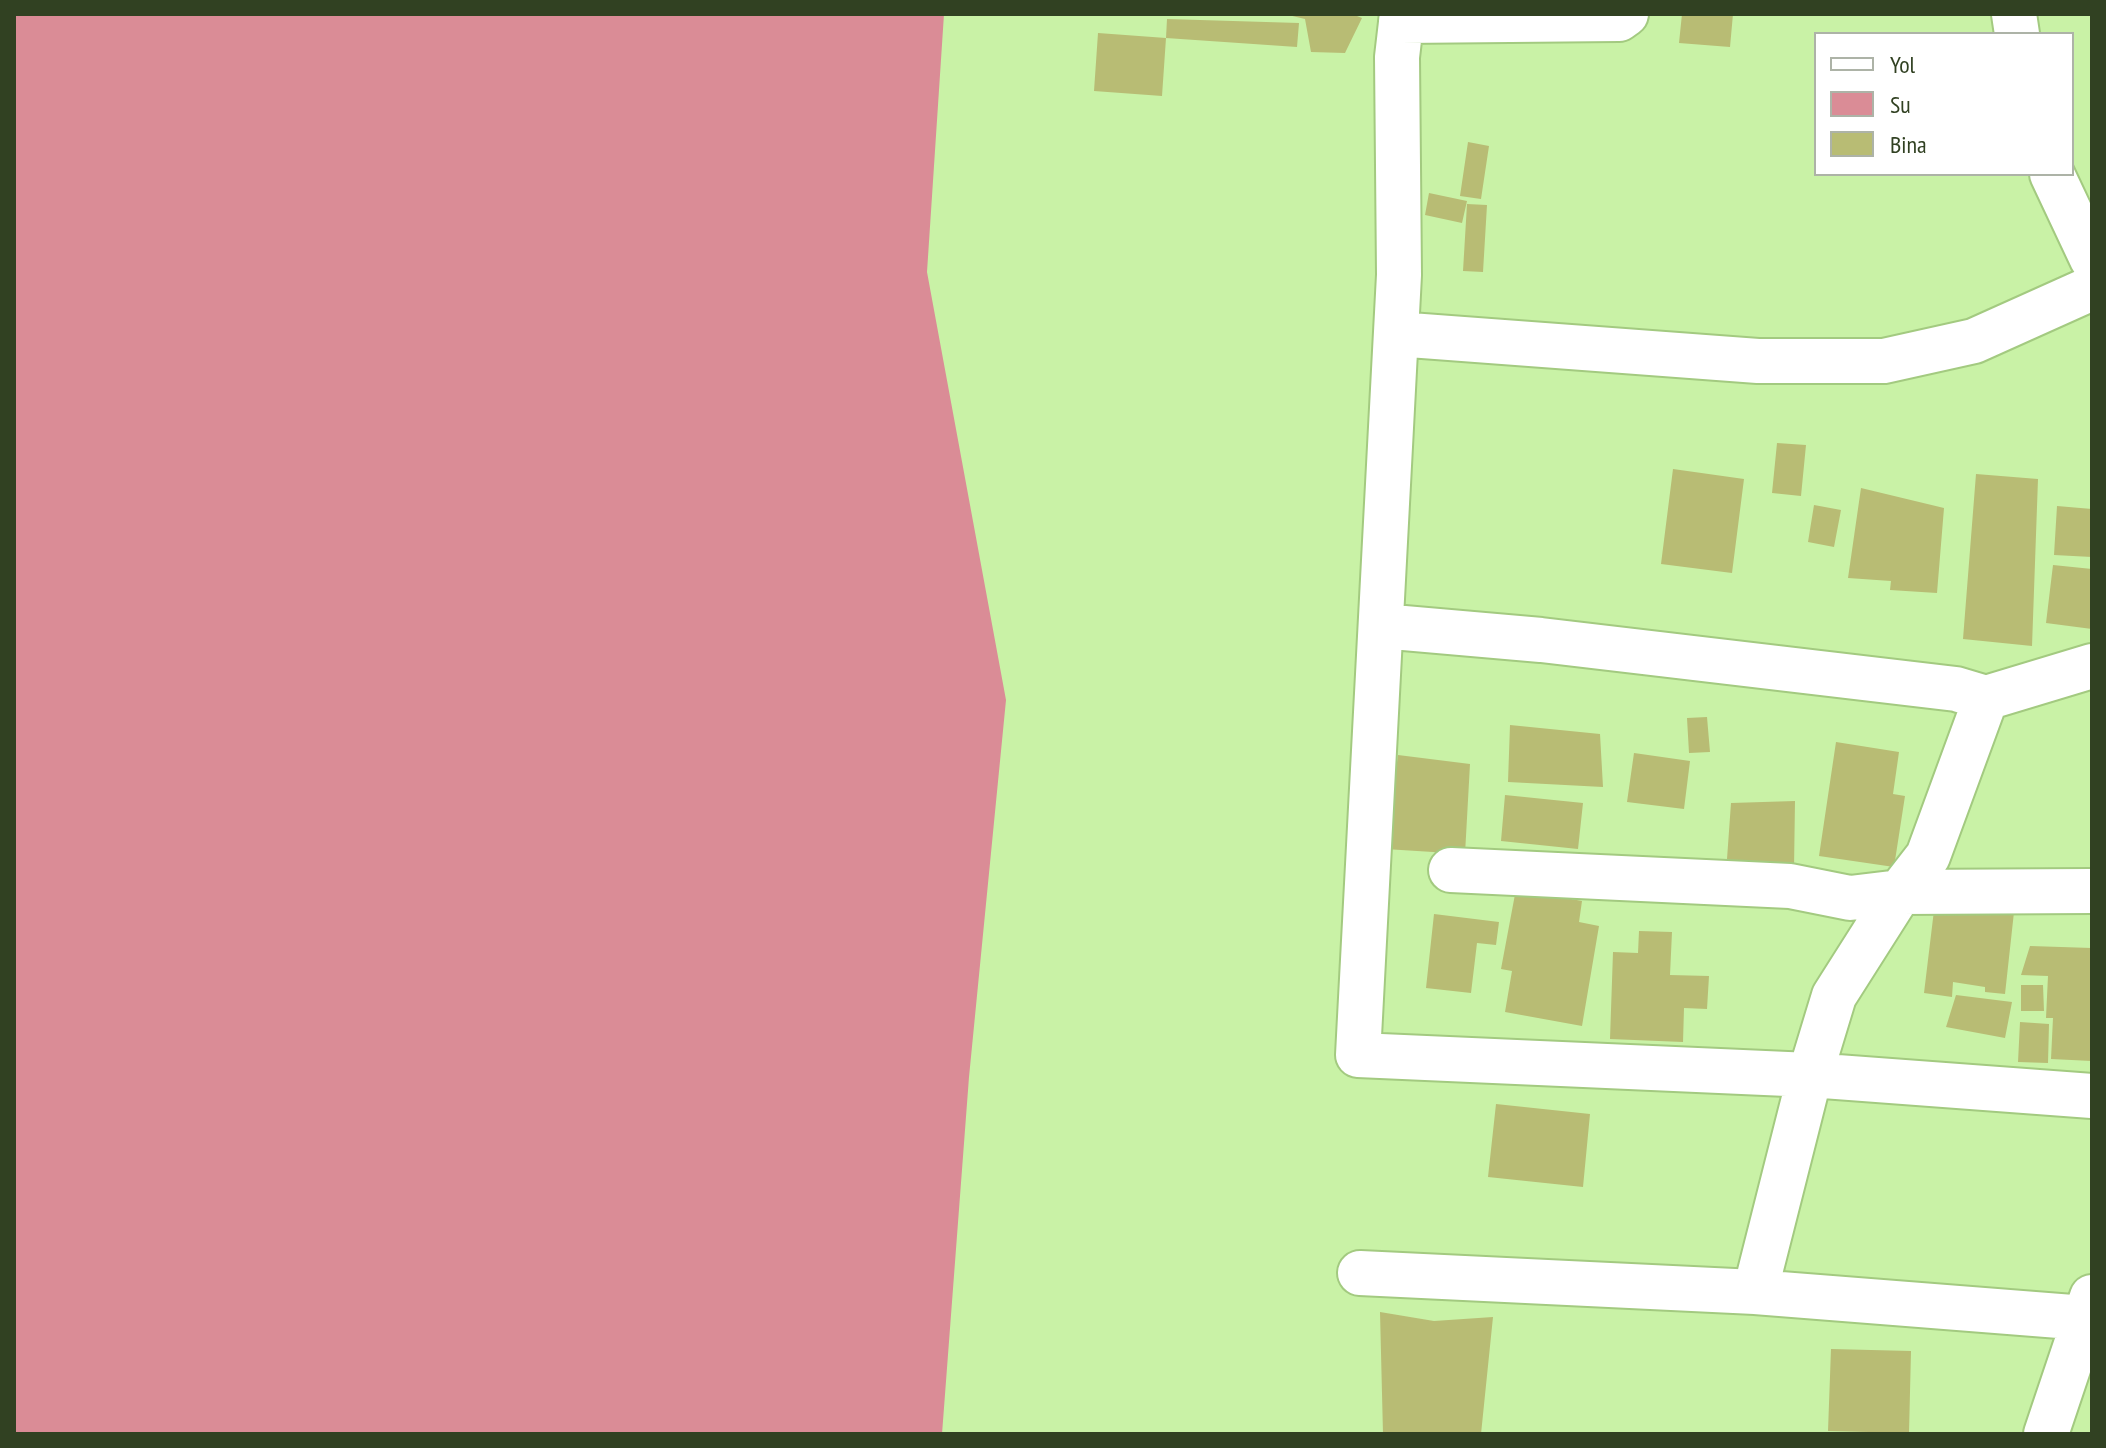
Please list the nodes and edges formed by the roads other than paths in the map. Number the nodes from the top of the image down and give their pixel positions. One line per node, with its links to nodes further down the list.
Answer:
1 (1626, 14): 2 (street)
2 (1402, 18): 6 (street)
3 (2053, 176): 4 (street)
4 (2092, 259)
5 (2092, 288): 6 (street)
6 (1396, 334): 7 (street)
7 (1381, 626): 9 (street); 13 (street)
8 (2092, 666): 9 (street)
9 (1986, 698): 12 (street)
10 (1451, 870): 12 (street)
11 (2092, 891): 12 (street)
12 (1900, 892): 13 (street)
13 (1810, 1075): 14 (street); 16 (street)
14 (2092, 1096)
15 (1360, 1273): 16 (street)
16 (1755, 1292): 17 (street)
17 (2089, 1308): 18 (street)
18 (2046, 1434)

